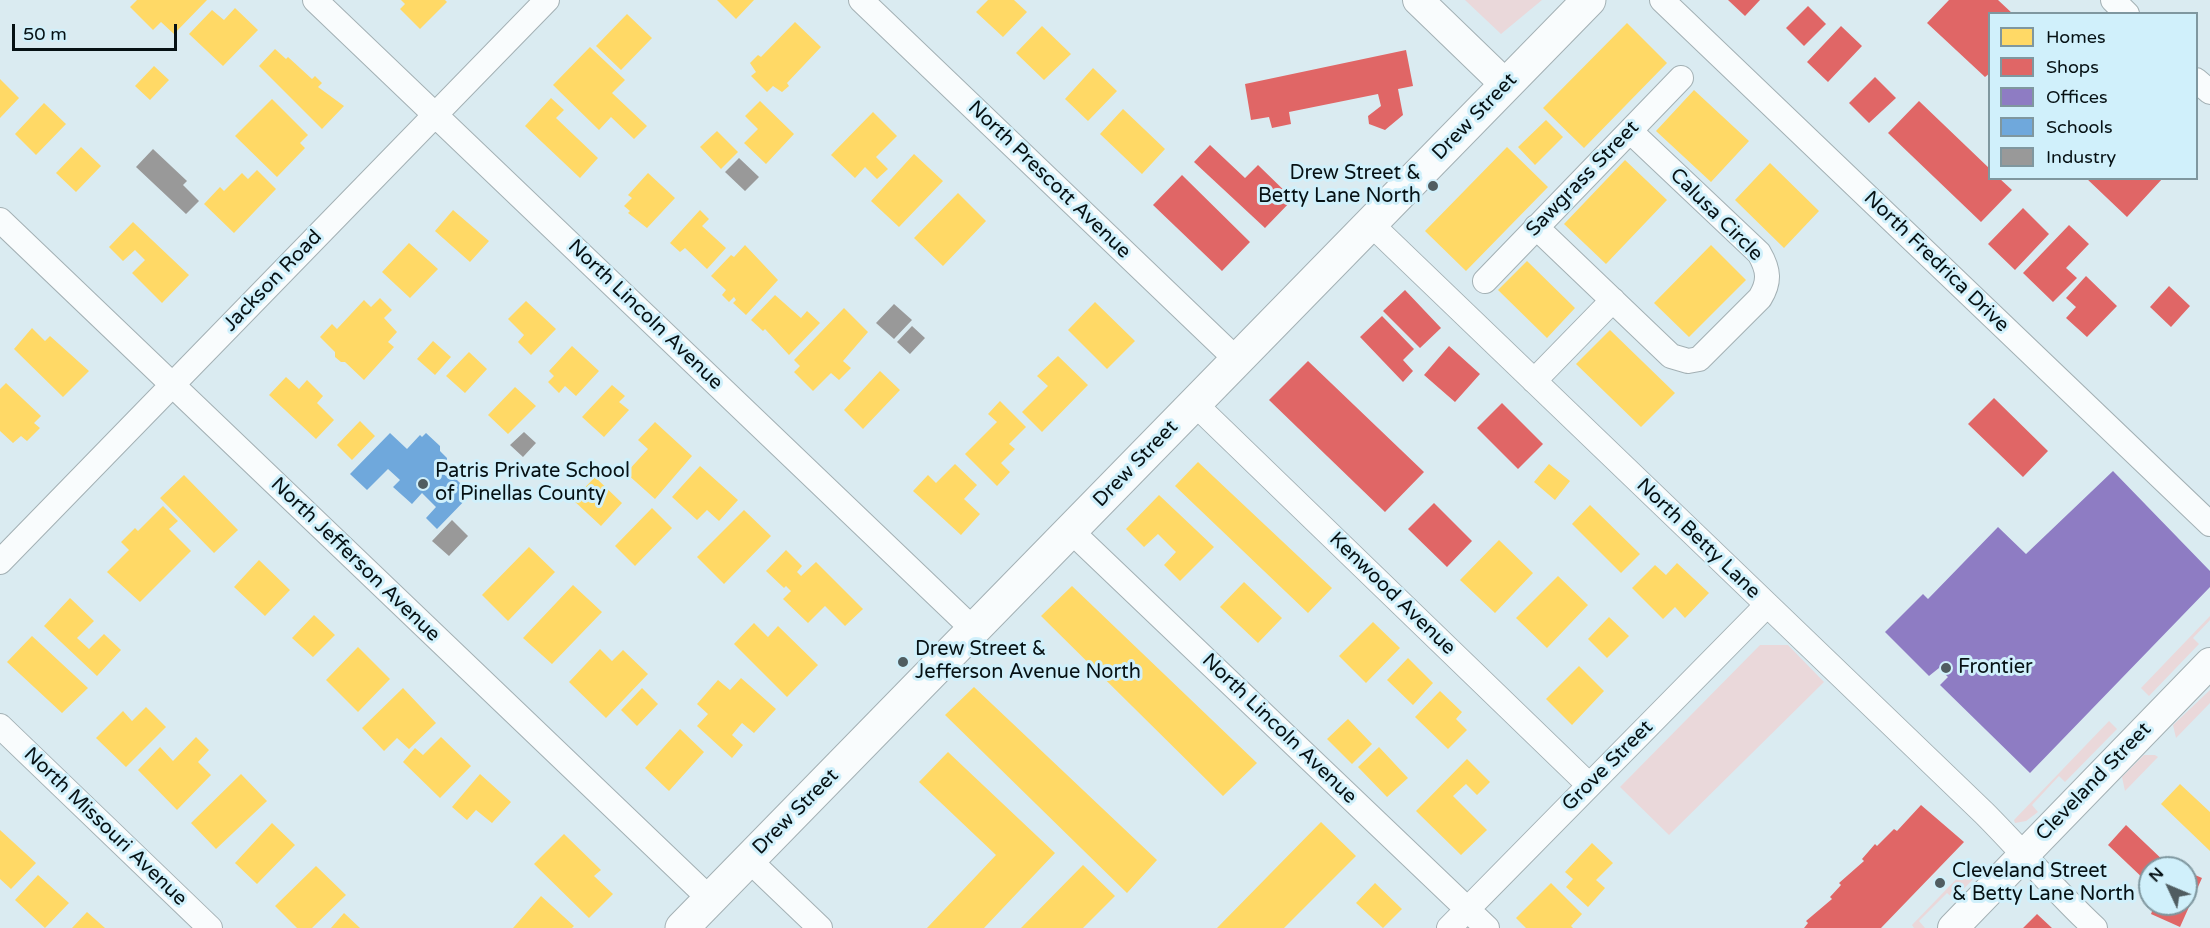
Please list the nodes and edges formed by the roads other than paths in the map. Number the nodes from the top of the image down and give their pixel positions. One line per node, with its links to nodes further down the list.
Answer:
1 (315, 0): 13 (street, North Lincoln Avenue)
2 (547, 0): 13 (street, Jackson Road)
3 (861, 0): 20 (street, North Prescott Avenue)
4 (1418, 0): 11 (street)
5 (1589, 0): 11 (main road, Drew Street)
6 (1662, 0): 24 (street, North Fredrica Drive)
7 (2113, 0): 8 (street)
8 (2125, 12)
9 (1681, 78): 14 (street, Sawgrass Street)
10 (2198, 82): 12 (street)
11 (1506, 85): 16 (main road, Drew Street)
12 (2210, 93)
13 (435, 115): 22 (street, Jackson Road); 28 (street, North Lincoln Avenue)
14 (1630, 131): 17 (street, Sawgrass Street); 19 (street, Calusa Circle)
15 (0, 220): 22 (street, North Jefferson Avenue)
16 (1371, 224): 20 (main road, Drew Street); 21 (street, North Betty Lane)
17 (1536, 227): 18 (street, Sawgrass Street); 19 (street, Calusa Circle)
18 (1485, 281)
19 (1612, 300): 21 (street)
20 (1237, 360): 23 (main road, Drew Street)
21 (1534, 381): 27 (street, North Betty Lane)
22 (172, 385): 26 (street, Jackson Road); 34 (street, North Jefferson Avenue)
23 (1195, 404): 25 (main road, Drew Street); 31 (street, Kenwood Avenue)
24 (2210, 524)
25 (1071, 531): 28 (main road, Drew Street); 35 (street, North Lincoln Avenue)
26 (0, 562)
27 (1767, 605): 31 (street, Grove Street); 32 (street, North Betty Lane)
28 (975, 631): 33 (main road, Drew Street)
29 (2210, 663): 32 (street, Cleveland Street)
30 (0, 726): 36 (street, North Missouri Avenue)
31 (1589, 785): 35 (street, Grove Street)
32 (2024, 854): 41 (street, Cleveland Street); 42 (street, North Betty Lane)
33 (749, 860): 34 (main road, Drew Street); 38 (street)
34 (710, 899): 37 (main road, Drew Street)
35 (1467, 909): 39 (street, Grove Street); 40 (street, North Lincoln Avenue)
36 (210, 928)
37 (682, 928)
38 (820, 928)
39 (1449, 928)
40 (1487, 928)
41 (1953, 928)
42 (2095, 928)

